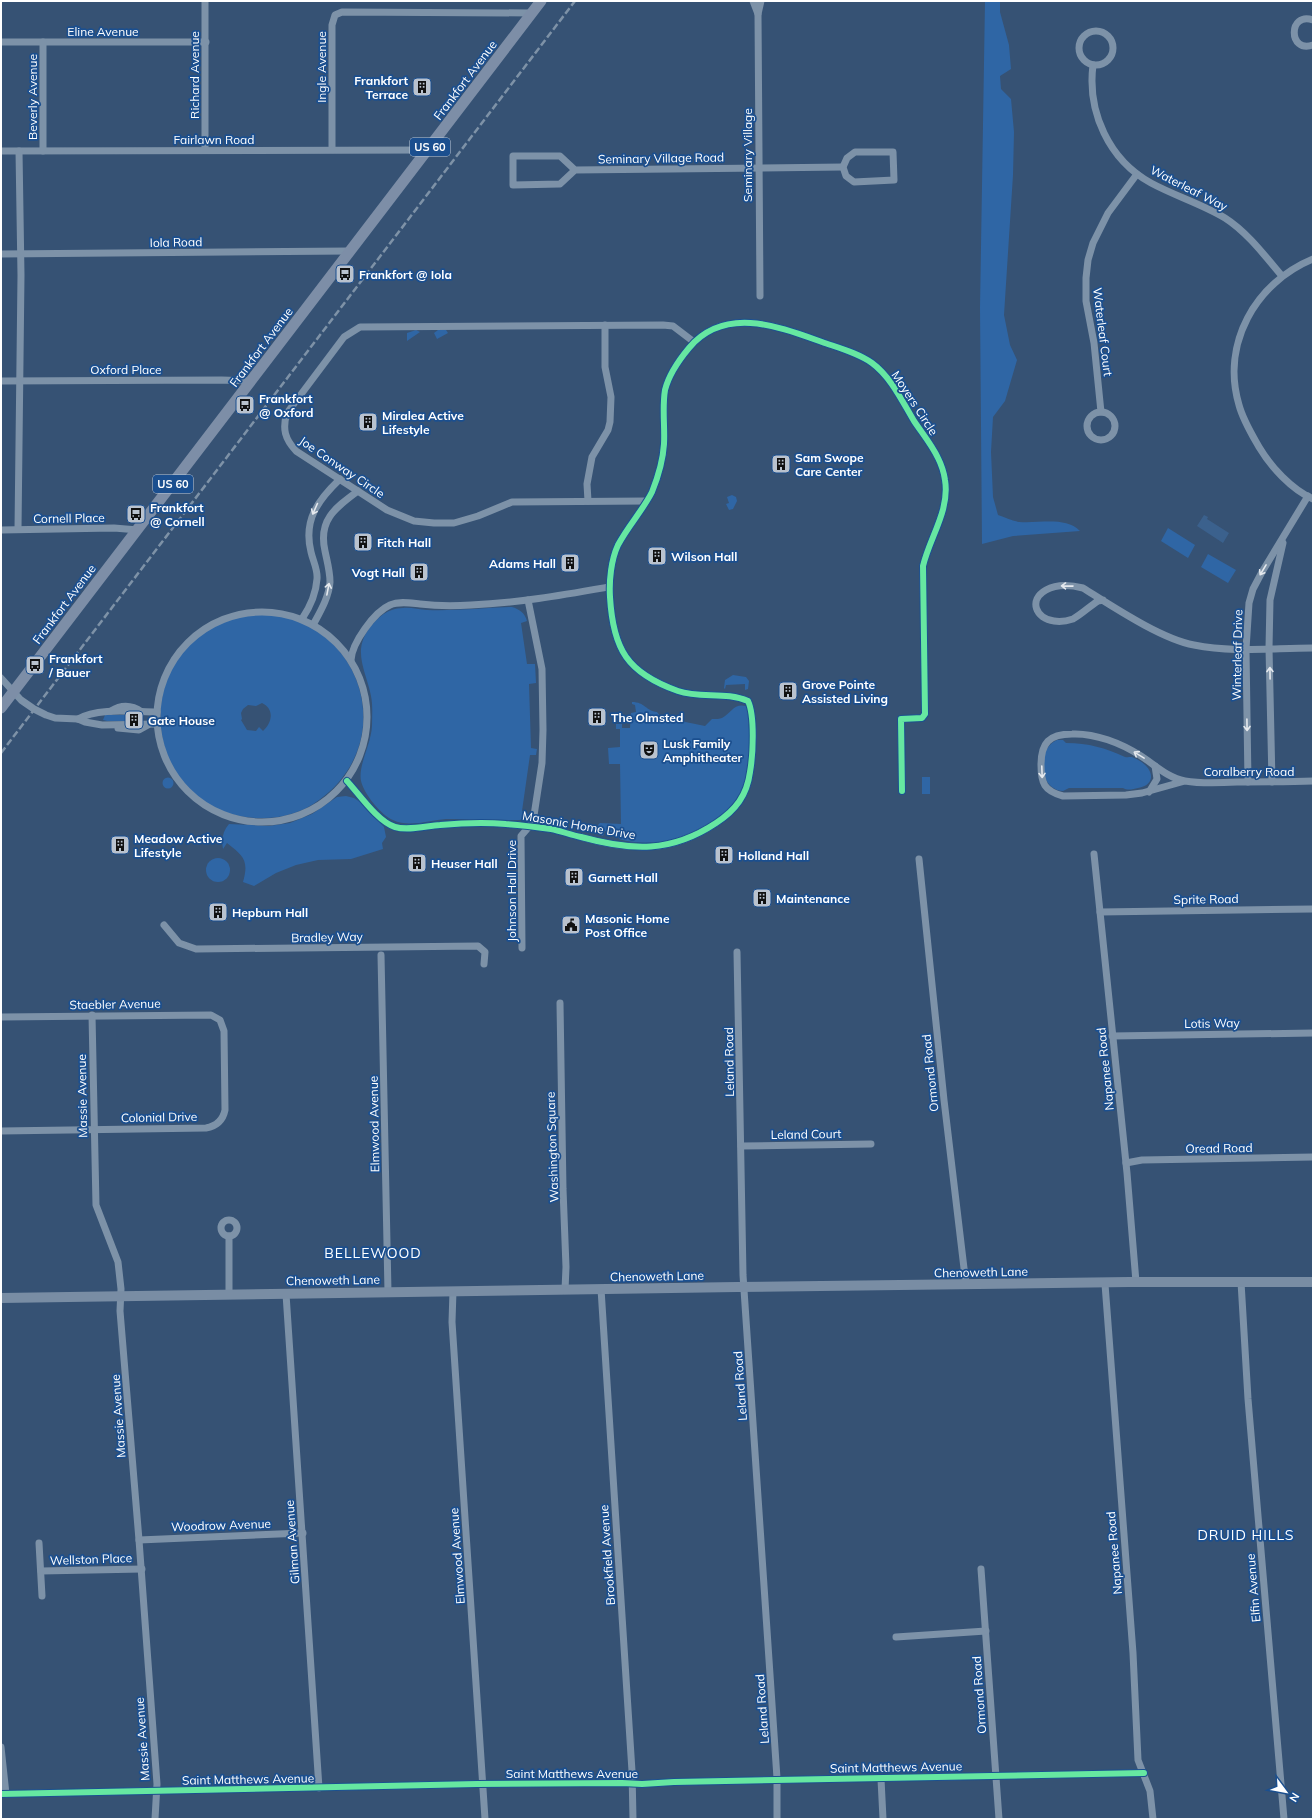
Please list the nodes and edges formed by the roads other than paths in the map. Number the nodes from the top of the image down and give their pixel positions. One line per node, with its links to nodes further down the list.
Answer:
1 (205, 1): 10 (street, Richard Avenue)
2 (541, 1): 5 (main road, Frankfort Avenue / US 60)
3 (753, 1): 6 (street, Seminary Village)
4 (762, 1): 6 (street, Seminary Village)
5 (532, 13): 13 (street, Ingle Avenue); 15 (main road, Frankfort Avenue / US 60)
6 (758, 14): 20 (street, Seminary Village)
7 (1313, 20): 11 (street)
8 (1, 42): 9 (street, Eline Avenue)
9 (43, 42): 10 (street, Eline Avenue); 18 (street, Beverly Avenue)
10 (206, 42): 14 (street, Richard Avenue)
11 (1313, 45)
12 (1093, 65): 12 (street); 22 (street, Waterleaf Way)
13 (332, 149): 14 (street, Fairlawn Road); 15 (street, Fairlawn Road)
14 (204, 150): 18 (street, Fairlawn Road)
15 (428, 150): 23 (main road, Frankfort Avenue / US 60)
16 (1, 151): 17 (street, Fairlawn Road)
17 (19, 151): 18 (street, Fairlawn Road); 25 (street, Beverly Avenue)
18 (43, 151)
19 (843, 167): 19 (street); 20 (street, Seminary Village Road)
20 (758, 168): 21 (street, Seminary Village Road); 28 (street, Seminary Village)
21 (575, 170): 21 (street)
22 (1137, 174): 27 (street, Waterleaf Way); 34 (street, Waterleaf Court)
23 (350, 251): 25 (street, Iola Road); 33 (main road, Frankfort Avenue / US 60)
24 (1, 254): 25 (street, Iola Road)
25 (20, 254): 32 (street, Beverly Avenue)
26 (1313, 260): 27 (street)
27 (1282, 276): 37 (street)
28 (760, 296)
29 (605, 325): 30 (street, Joe Conway Circle); 35 (street, Joe Conway Circle); 38 (street)
30 (694, 342): 39 (street, Moyers Circle); 65 (street, Moyers Circle)
31 (1, 381): 32 (street, Oxford Place)
32 (20, 381): 33 (street, Oxford Place); 40 (street, Beverly Avenue)
33 (251, 382): 42 (main road, Frankfort Avenue / US 60)
34 (1101, 412): 34 (street)
35 (340, 479): 36 (street, Joe Conway Circle); 47 (street, one-way to 47)
36 (358, 491): 38 (street, Joe Conway Circle); 48 (street, one-way to 36)
37 (1310, 498): 43 (street, Winterleaf Drive)
38 (588, 501): 39 (street, Joe Conway Circle)
39 (646, 501): 44 (street, Moyers Circle)
40 (18, 529): 41 (street, Cornell Place); 42 (street, Cornell Place)
41 (1, 530)
42 (138, 530): 54 (main road, Frankfort Avenue / US 60)
43 (1284, 537): 49 (street, Winterleaf Drive); 51 (street, Winterleaf Drive, one-way to 51)
44 (609, 587): 45 (street); 67 (street, Masonic Home Drive)
45 (528, 600): 52 (street); 67 (street, Johnson Hall Drive)
46 (1103, 600): 46 (street, one-way to 46); 51 (street)
47 (302, 619): 48 (street); 56 (street)
48 (313, 625): 52 (street)
49 (1270, 648): 50 (street); 51 (street); 64 (street, Winterleaf Drive, one-way to 49)
50 (1313, 648)
51 (1246, 649): 63 (street, Winterleaf Drive, one-way to 63)
52 (351, 660): 60 (street)
53 (1, 678): 54 (street)
54 (14, 692): 55 (main road, Frankfort Avenue / US 60); 57 (street)
55 (1, 708)
56 (157, 712): 57 (street); 58 (street)
57 (78, 719): 58 (street)
58 (154, 724): 60 (street)
59 (1155, 766): 61 (street, Coralberry Road); 66 (street); 66 (street, Coralberry Road, one-way to 66)
60 (347, 781): 67 (street, Masonic Home Drive)
61 (1185, 781): 63 (street, Coralberry Road); 66 (street, Coralberry Road)
62 (1313, 781): 64 (street, Coralberry Road)
63 (1248, 782): 64 (street, Coralberry Road)
64 (1272, 782)
65 (902, 791)
66 (1149, 792)
67 (528, 827): 73 (street, Johnson Hall Drive)
68 (1094, 854): 71 (street, Napanee Road)
69 (919, 859): 94 (street, Ormond Road)
70 (1313, 909): 71 (street, Sprite Road)
71 (1100, 912): 82 (street, Napanee Road)
72 (164, 926): 76 (street, Bradley Way)
73 (522, 948)
74 (737, 952): 86 (street, Leland Road)
75 (381, 955): 99 (street, Elmwood Avenue)
76 (484, 964)
77 (560, 1003): 97 (street, Washington Square)
78 (92, 1016): 79 (street, Staebler Avenue); 80 (street, Staebler Avenue); 83 (street, Massie Avenue)
79 (1, 1017)
80 (223, 1028): 83 (street, Colonial Drive)
81 (1313, 1033): 82 (street, Lotis Way)
82 (1112, 1036): 88 (street, Napanee Road)
83 (94, 1130): 84 (street, Colonial Drive); 102 (street, Massie Avenue)
84 (1, 1131)
85 (871, 1144): 86 (street, Leland Court)
86 (741, 1146): 95 (street, Leland Road)
87 (1313, 1157): 88 (street, Oread Road)
88 (1126, 1163): 90 (street, Napanee Road)
89 (229, 1236): 101 (street)
90 (1136, 1282): 91 (main road, Chenoweth Lane); 93 (main road, Chenoweth Lane)
91 (1241, 1282): 92 (main road, Chenoweth Lane); 130 (street, Elfin Avenue)
92 (1313, 1282)
93 (1105, 1284): 94 (main road, Chenoweth Lane); 114 (street, Napanee Road)
94 (966, 1285): 95 (main road, Chenoweth Lane)
95 (745, 1287): 96 (main road, Chenoweth Lane); 117 (street, Leland Road)
96 (601, 1289): 97 (main road, Chenoweth Lane); 119 (street, Brookfield Avenue)
97 (565, 1290): 98 (main road, Chenoweth Lane)
98 (452, 1291): 99 (main road, Chenoweth Lane); 118 (street, Elmwood Avenue)
99 (388, 1292): 100 (main road, Chenoweth Lane)
100 (286, 1294): 101 (main road, Chenoweth Lane); 104 (street, Gilman Avenue)
101 (229, 1295): 102 (main road, Chenoweth Lane)
102 (121, 1296): 103 (main road, Chenoweth Lane); 105 (street, Massie Avenue)
103 (1, 1298)
104 (303, 1533): 105 (street, Woodrow Avenue); 120 (street, Gilman Avenue)
105 (139, 1540): 107 (street, Massie Avenue)
106 (39, 1543): 109 (street)
107 (142, 1569): 109 (street, Wellston Place); 121 (street, Massie Avenue)
108 (980, 1569): 111 (street, Ormond Road)
109 (41, 1572): 110 (street)
110 (42, 1596)
111 (986, 1630): 112 (street); 115 (street, Ormond Road)
112 (896, 1637)
113 (1, 1747): 122 (street)
114 (1144, 1774): 115 (street, Saint Matthews Avenue); 129 (street, Napanee Road)
115 (996, 1776): 116 (street, Saint Matthews Avenue); 128 (street, Ormond Road)
116 (881, 1779): 117 (street, Saint Matthews Avenue); 127 (street)
117 (777, 1781): 119 (street, Saint Matthews Avenue); 126 (street, Leland Road)
118 (483, 1784): 119 (street, Saint Matthews Avenue); 120 (street, Saint Matthews Avenue); 124 (street, Elmwood Avenue)
119 (633, 1784): 125 (street, Brookfield Avenue)
120 (319, 1788): 121 (street, Saint Matthews Avenue)
121 (156, 1791): 122 (street, Saint Matthews Avenue); 123 (street, Massie Avenue)
122 (3, 1794)
123 (155, 1819)
124 (485, 1819)
125 (633, 1819)
126 (777, 1819)
127 (882, 1819)
128 (999, 1819)
129 (1153, 1819)
130 (1284, 1819)

